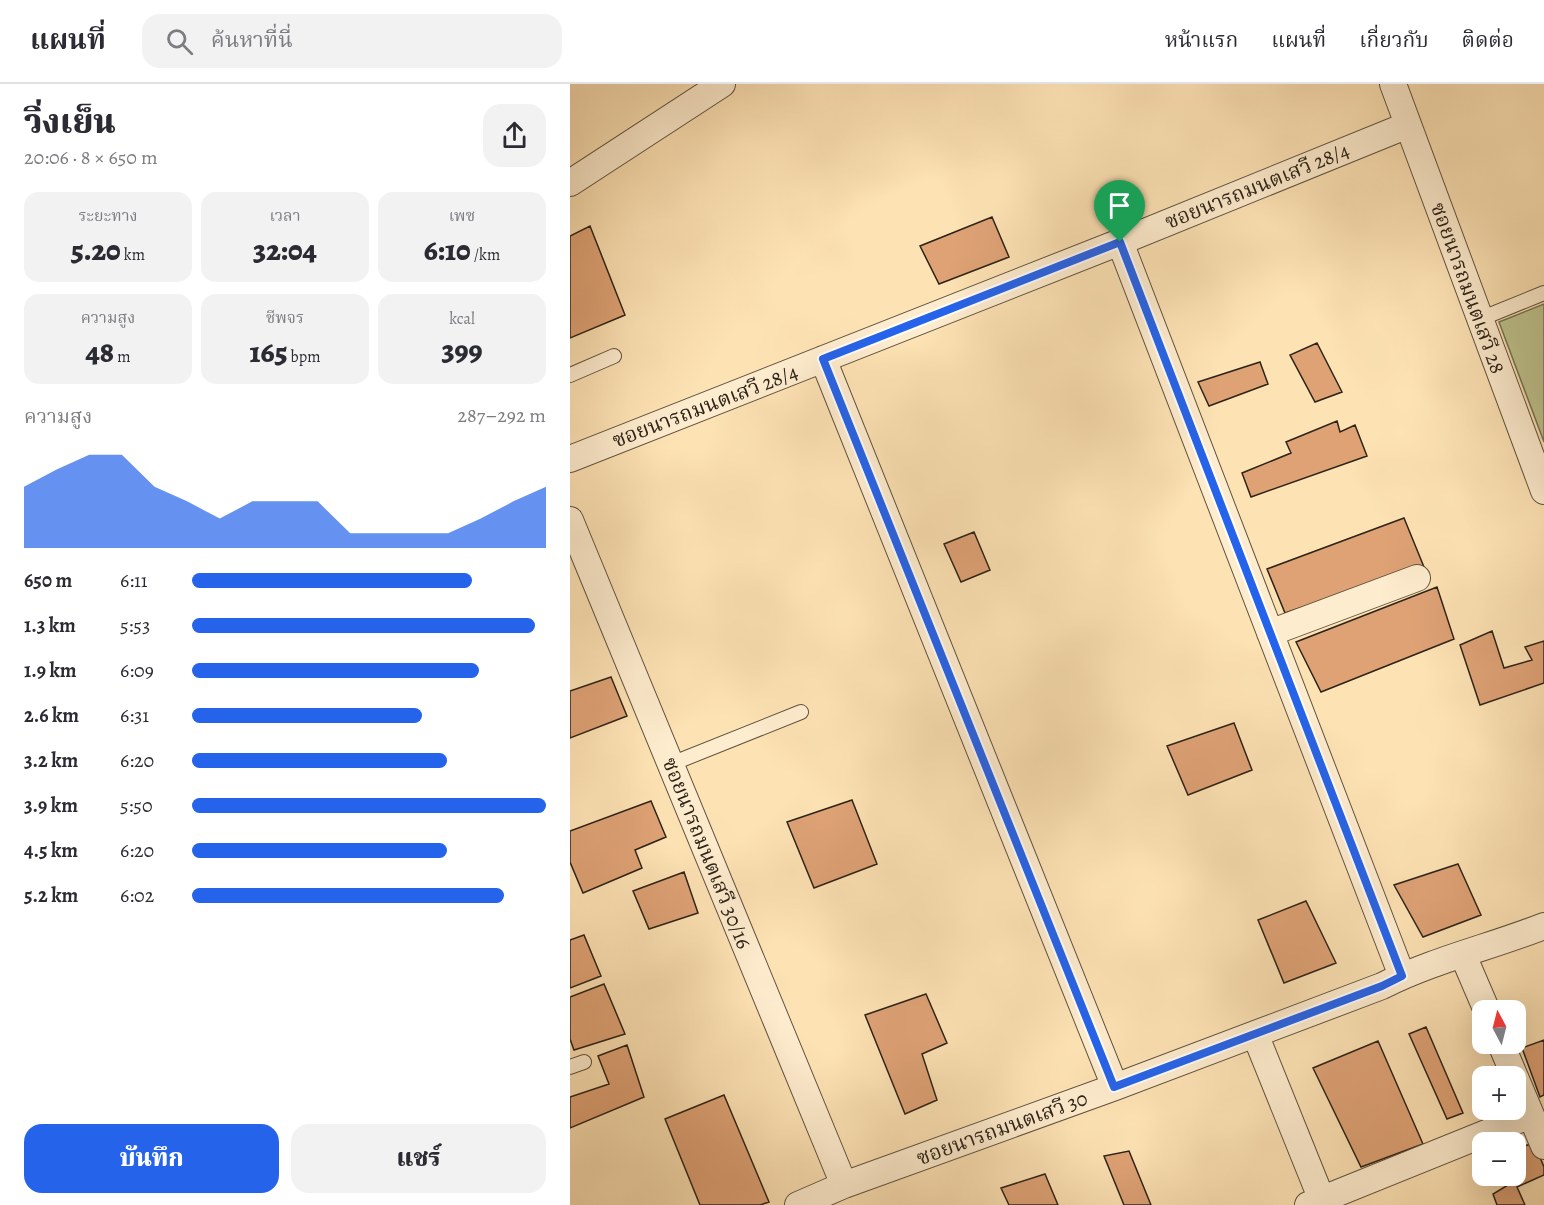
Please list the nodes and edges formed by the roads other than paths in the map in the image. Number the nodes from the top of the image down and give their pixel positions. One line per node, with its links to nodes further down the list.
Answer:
1 (722, 84): 4 (street)
2 (1393, 84): 3 (street, ซอยนารถมนตเสวี 28)
3 (1408, 125): 5 (street, ซอยนารถมนตเสวี 28/4); 7 (street, ซอยนารถมนตเสวี 28)
4 (570, 183)
5 (1120, 242): 9 (street, ซอยนารถมนตเสวี 28/4); 15 (street)
6 (1544, 293): 7 (lane)
7 (1480, 319): 12 (street, ซอยนารถมนตเสวี 28)
8 (614, 356): 10 (lane)
9 (823, 359): 11 (street, ซอยนารถมนตเสวี 28/4); 25 (street)
10 (570, 375)
11 (571, 456)
12 (1544, 491)
13 (570, 520): 17 (street, ซอยนารถมนตเสวี 30/16)
14 (1418, 578): 15 (street)
15 (1270, 633): 20 (street)
16 (801, 712): 17 (lane)
17 (670, 764): 29 (street, ซอยนารถมนตเสวี 30/16)
18 (1544, 926): 19 (street, ซอยนารถมนตเสวี 30)
19 (1463, 955): 20 (street, ซอยนารถมนตเสวี 30); 21 (street)
20 (1402, 976): 22 (street, ซอยนารถมนตเสวี 30)
21 (1482, 1000)
22 (1255, 1034): 25 (street, ซอยนารถมนตเสวี 30); 30 (street)
23 (585, 1062): 24 (lane)
24 (570, 1067)
25 (1114, 1087): 29 (street, ซอยนารถมนตเสวี 30)
26 (1526, 1103): 27 (street)
27 (1531, 1115): 28 (street); 30 (street)
28 (1544, 1146)
29 (844, 1185): 31 (street, ซอยนารถมนตเสวี 30)
30 (1318, 1203)
31 (798, 1205)

